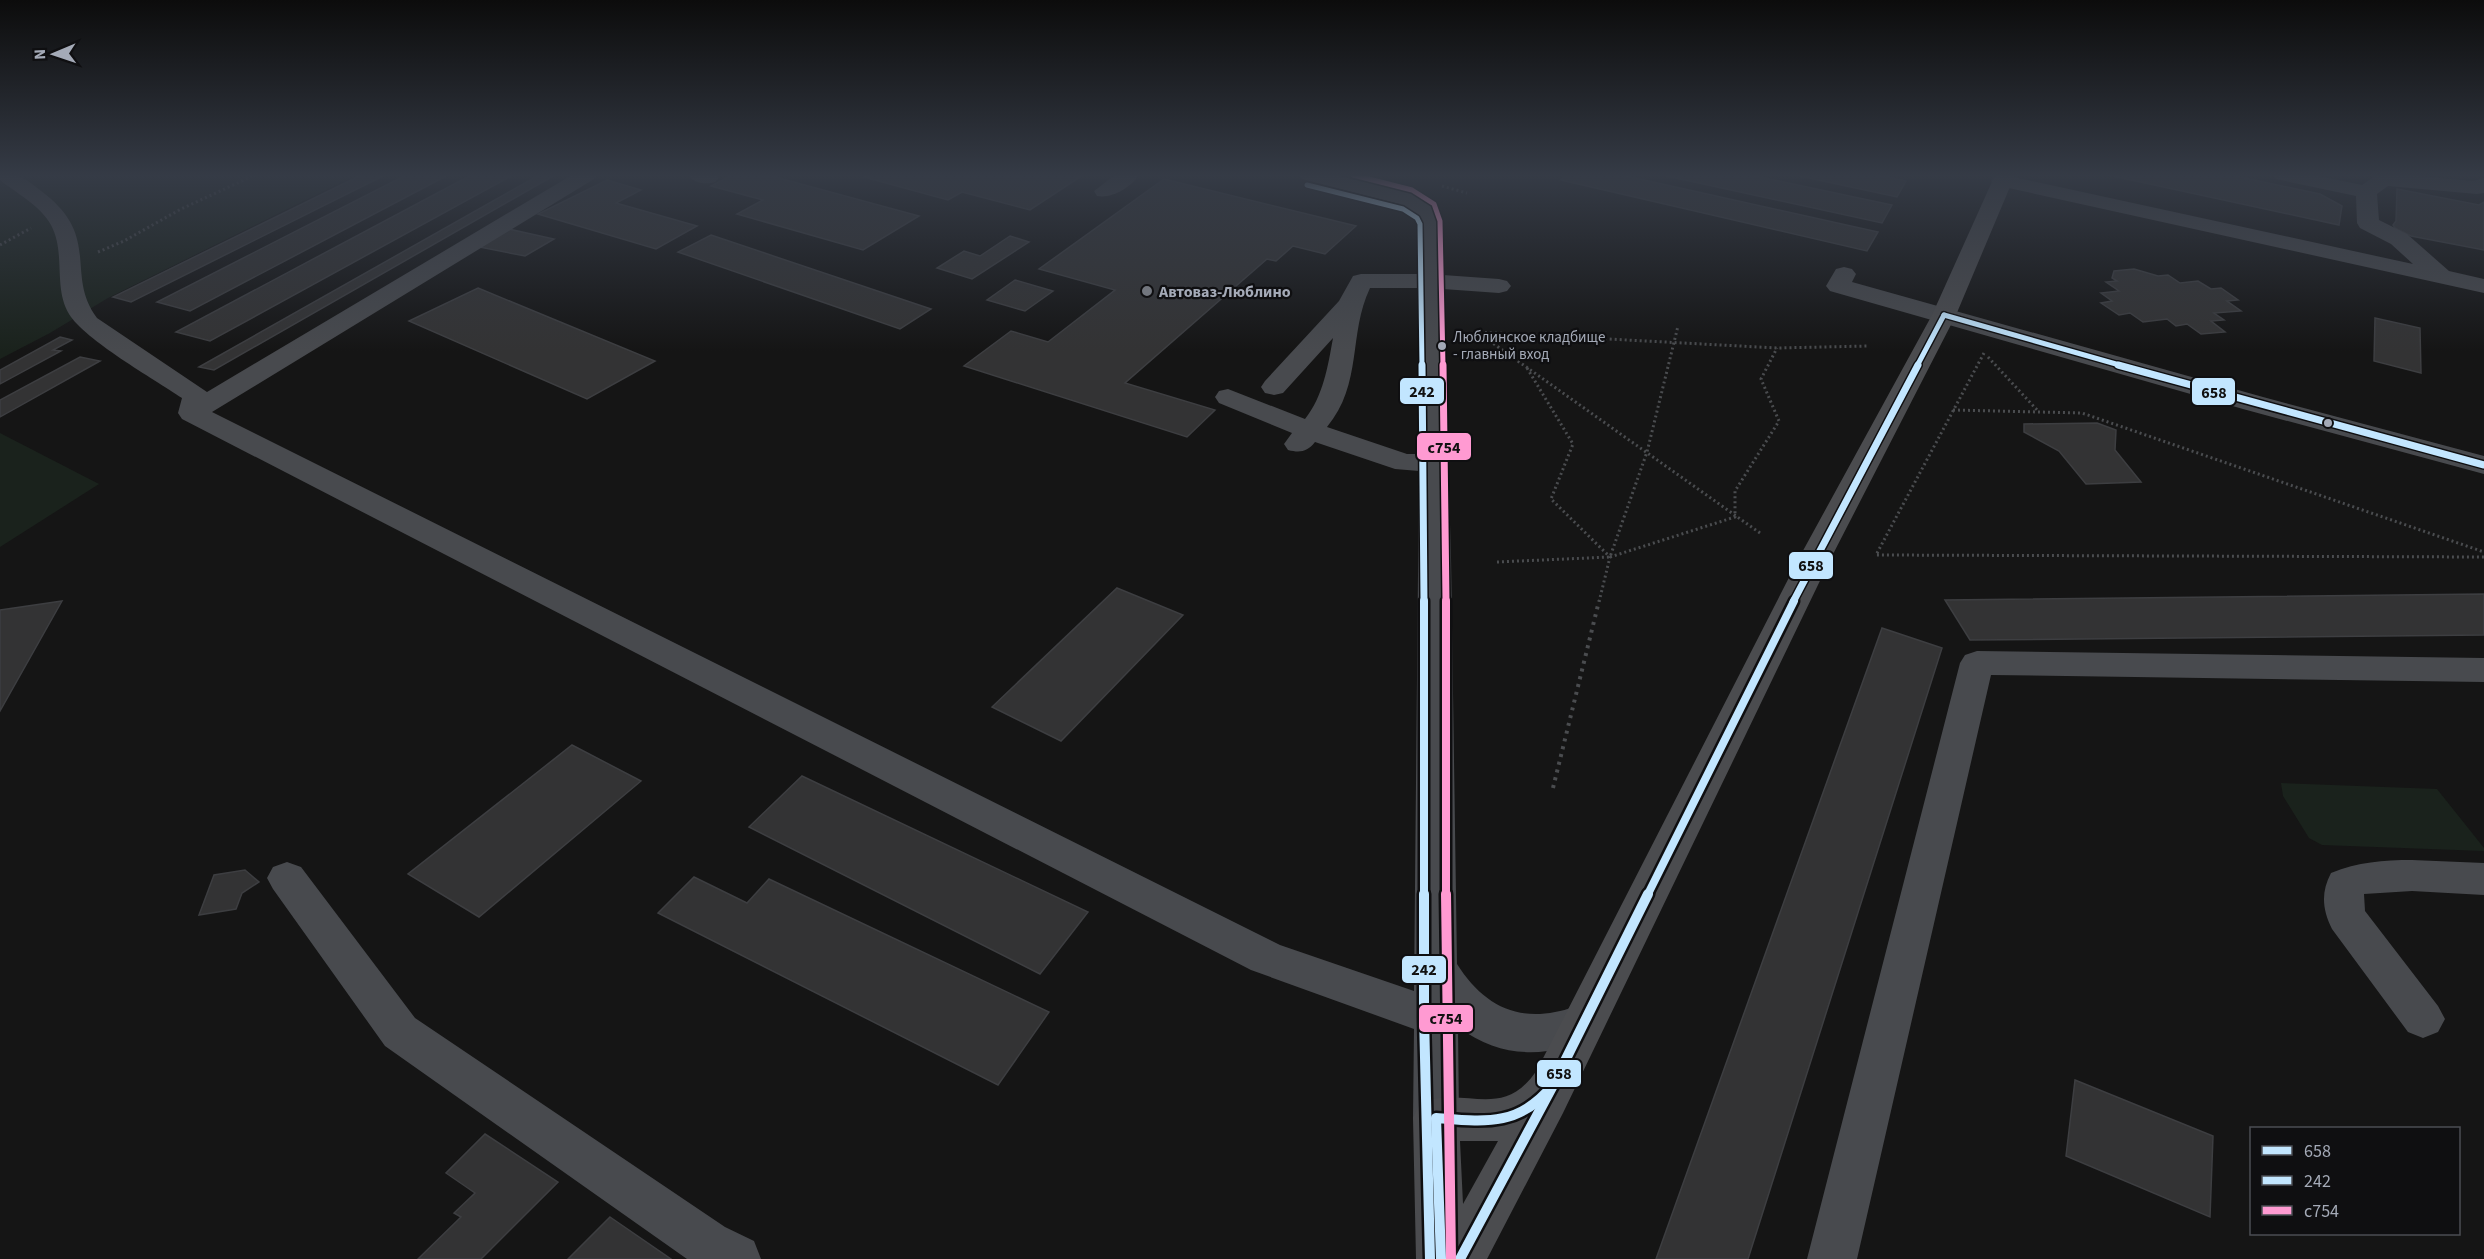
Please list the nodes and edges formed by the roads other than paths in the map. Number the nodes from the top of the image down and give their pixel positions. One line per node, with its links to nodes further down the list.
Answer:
1 (66, 234): 16 (street)
2 (489, 234): 16 (street)
3 (1430, 234): 9 (street)
4 (1980, 234): 13 (main road)
5 (2251, 234): 8 (street)
6 (2389, 234): 8 (street)
7 (1844, 274): 13 (street)
8 (2443, 277): 11 (street)
9 (1431, 281): 10 (street); 12 (street); 18 (street)
10 (1499, 286)
11 (2484, 286)
12 (1350, 304): 14 (street); 17 (street)
13 (1944, 315): 19 (street); 26 (main road)
14 (1274, 387)
15 (1228, 397): 17 (street)
16 (192, 413): 24 (street)
17 (1304, 438): 18 (street)
18 (1434, 462): 23 (street)
19 (2484, 465)
20 (2484, 670): 32 (street)
21 (287, 878): 29 (street)
22 (2484, 879): 25 (street)
23 (1436, 968): 24 (street); 26 (street)
24 (1435, 1017): 28 (street)
25 (2423, 1019)
26 (1584, 1022): 27 (main road)
27 (1553, 1085): 28 (main road); 31 (main road)
28 (1436, 1118): 30 (main road)
29 (736, 1259)
30 (1440, 1259)
31 (1460, 1259)
32 (1832, 1259)

